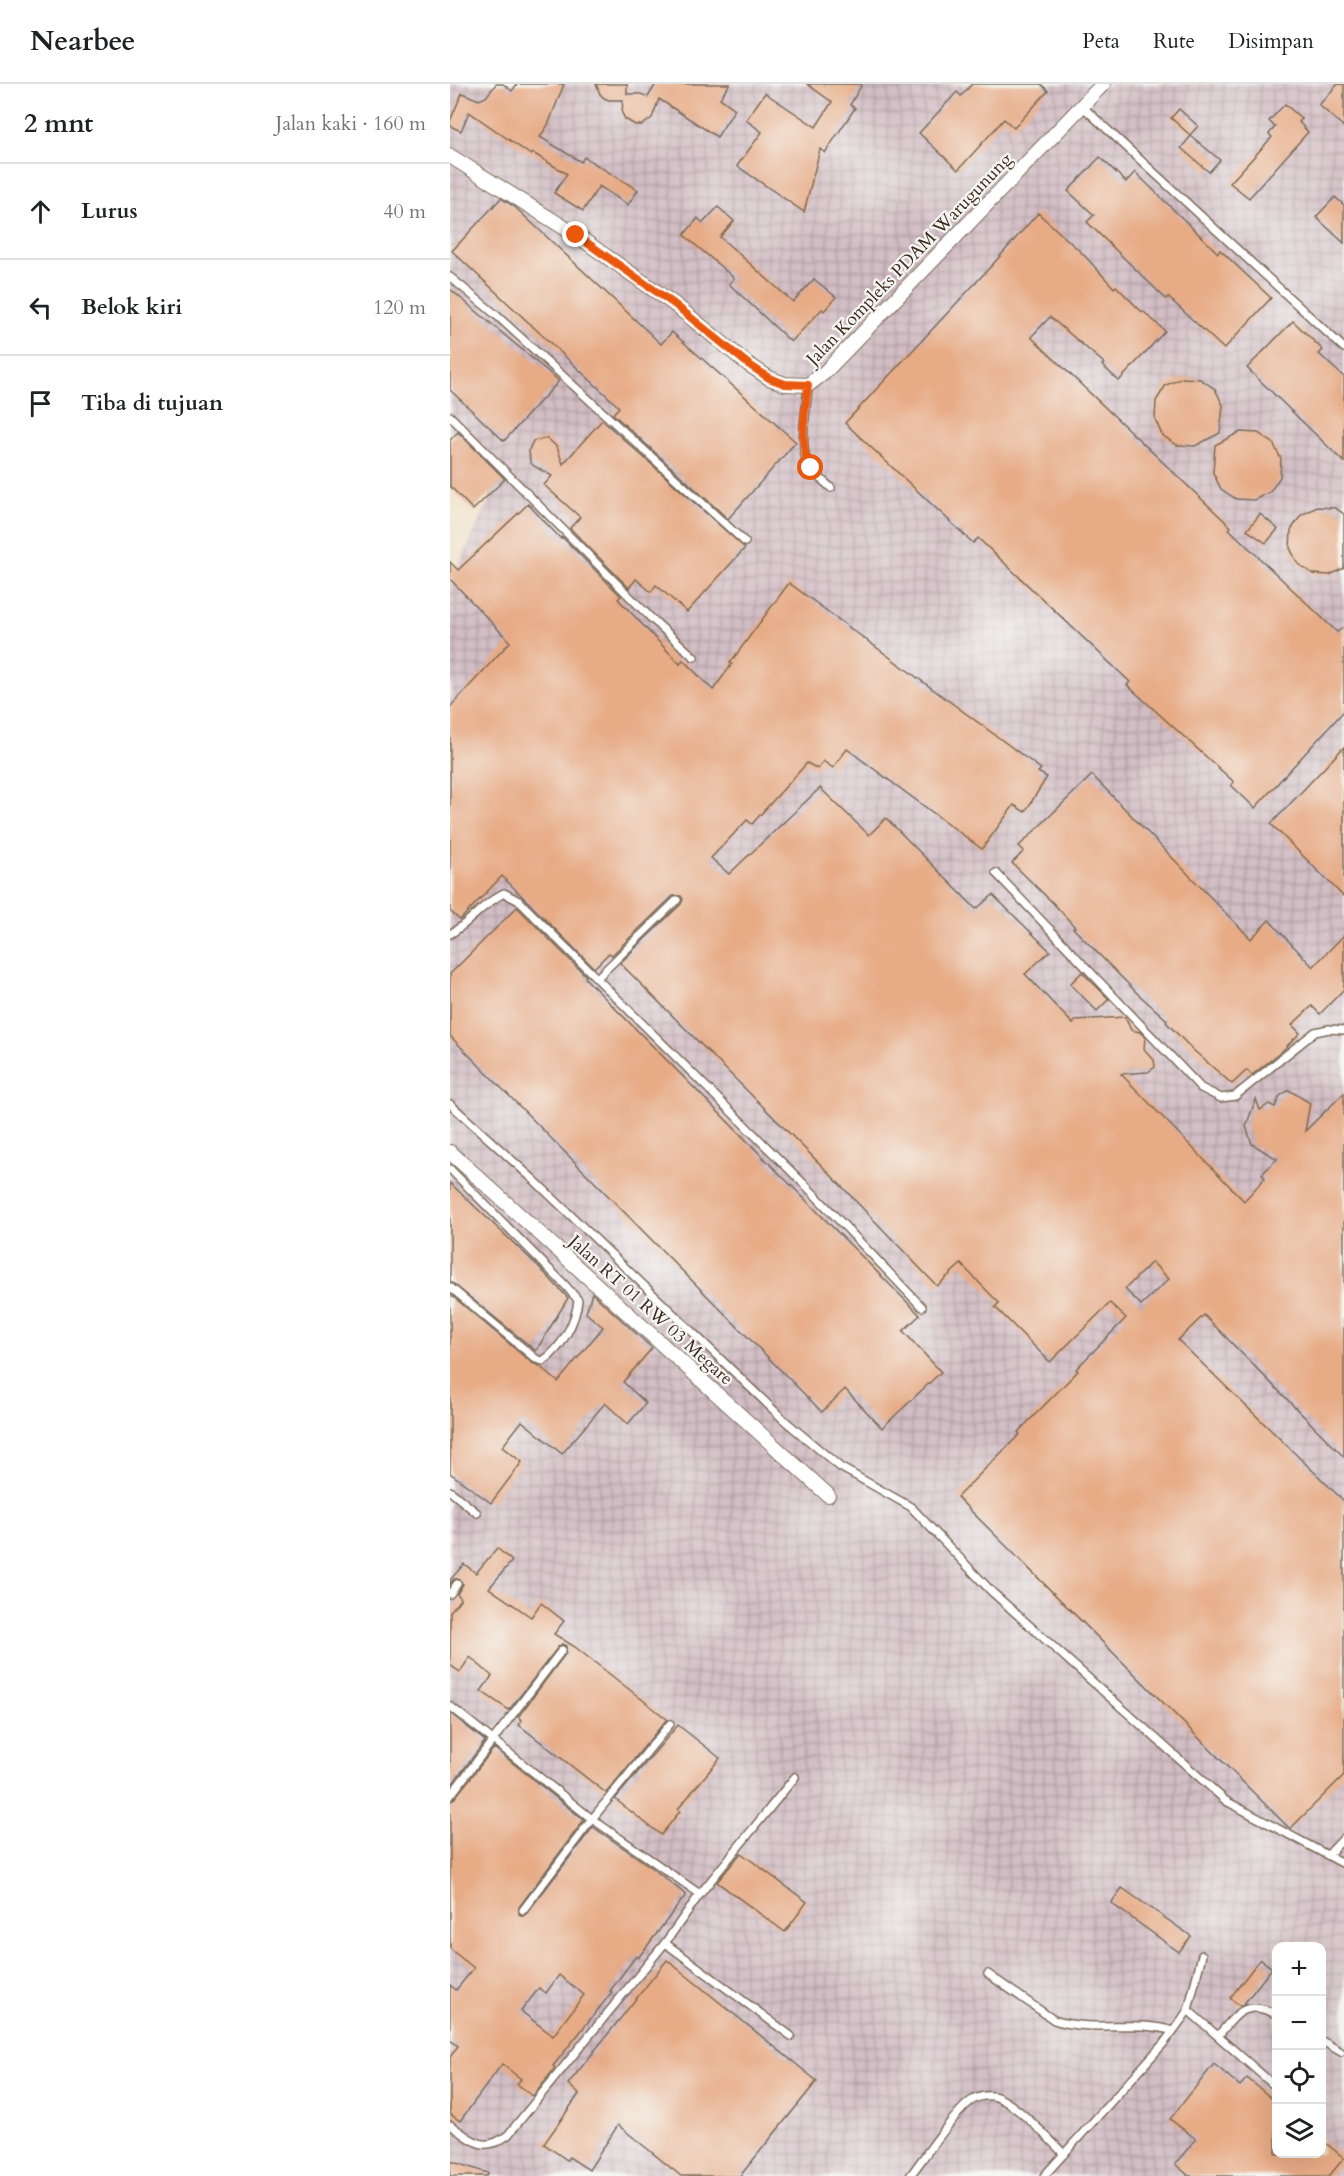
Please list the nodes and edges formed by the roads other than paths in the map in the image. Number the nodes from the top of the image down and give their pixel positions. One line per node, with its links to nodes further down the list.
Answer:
1 (1104, 84): 2 (street, Jalan Kompleks PDAM Warugunung)
2 (1083, 106): 5 (lane); 6 (street, Jalan Kompleks PDAM Warugunung)
3 (450, 156): 6 (street, Jalan Kompleks PDAM Warugunung)
4 (450, 278): 9 (lane)
5 (1344, 348)
6 (808, 385): 8 (lane)
7 (450, 416): 10 (lane)
8 (831, 488)
9 (745, 542)
10 (694, 657)
11 (996, 873): 15 (lane)
12 (677, 900): 14 (lane)
13 (450, 934): 14 (lane)
14 (597, 978): 20 (lane)
15 (1344, 1030)
16 (450, 1104): 34 (lane)
17 (450, 1152): 22 (street, Jalan RT 01 RW 03 Megare)
18 (450, 1169): 19 (lane)
19 (450, 1287)
20 (922, 1307)
21 (450, 1491): 23 (lane)
22 (828, 1495)
23 (477, 1513)
24 (457, 1584): 25 (lane)
25 (450, 1594)
26 (562, 1650): 29 (lane)
27 (450, 1706): 29 (lane)
28 (670, 1724): 32 (lane)
29 (494, 1740): 31 (lane); 32 (lane)
30 (795, 1777): 36 (lane)
31 (450, 1796)
32 (591, 1819): 36 (lane); 37 (lane)
33 (1344, 1838): 34 (lane)
34 (1328, 1855): 35 (lane)
35 (1344, 1864)
36 (700, 1894): 38 (lane)
37 (523, 1910)
38 (665, 1943): 44 (lane); 49 (lane)
39 (1202, 1955): 41 (lane)
40 (988, 1974): 43 (lane)
41 (1188, 2010): 43 (lane); 45 (lane)
42 (1272, 2013): 45 (lane)
43 (1173, 2031): 50 (lane)
44 (791, 2036)
45 (1218, 2036): 48 (lane)
46 (1326, 2043): 47 (lane)
47 (1341, 2052)
48 (1272, 2083)
49 (450, 2125)
50 (1064, 2154): 51 (lane); 52 (lane)
51 (910, 2176)
52 (1044, 2176)

